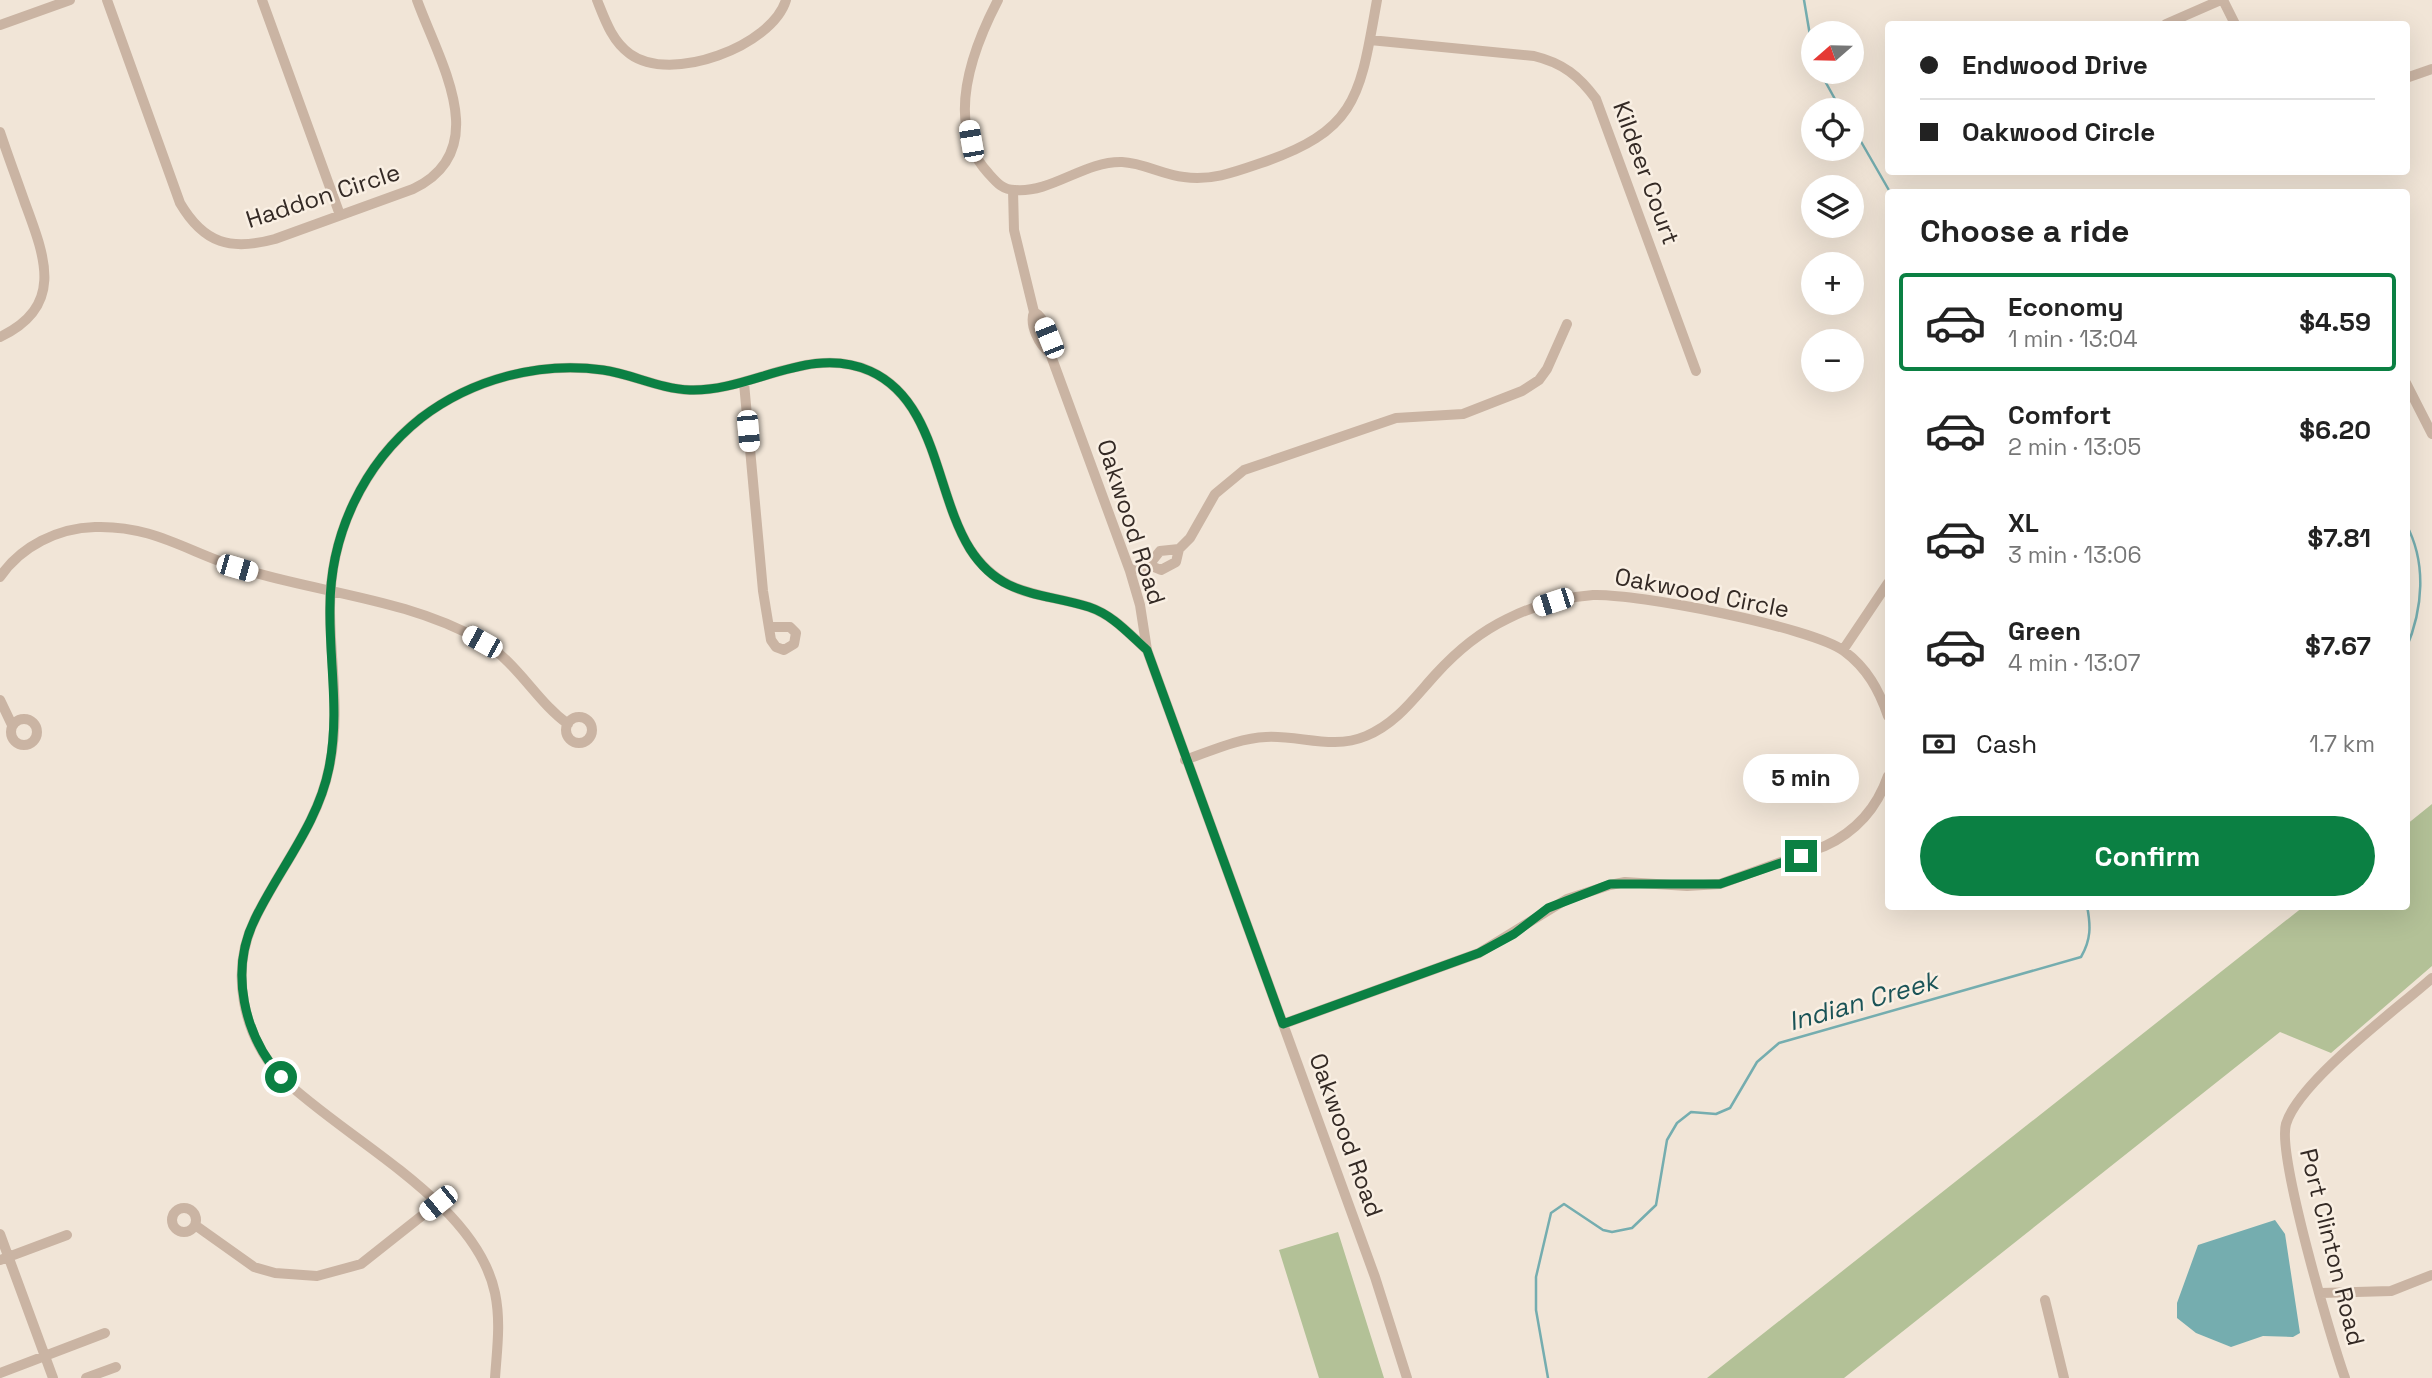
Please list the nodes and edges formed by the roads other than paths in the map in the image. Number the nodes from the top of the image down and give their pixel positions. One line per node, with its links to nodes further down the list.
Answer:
1 (70, 0): 12 (street)
2 (107, 0): 18 (street, Haddon Circle)
3 (262, 0): 18 (street)
4 (417, 0): 18 (street, Haddon Circle)
5 (597, 0): 6 (street)
6 (786, 0)
7 (998, 0): 17 (street)
8 (1377, 0): 13 (street)
9 (2222, 0): 10 (street); 11 (street)
10 (2173, 21)
11 (2233, 21)
12 (0, 25)
13 (1370, 40): 17 (street); 21 (street, Kildeer Court)
14 (2432, 69): 15 (street)
15 (2410, 77)
16 (0, 132): 20 (street)
17 (1013, 191): 27 (street, Oakwood Road)
18 (340, 215)
19 (1567, 324): 25 (street)
20 (0, 337)
21 (1696, 371)
22 (744, 383): 30 (street); 31 (street); 32 (street)
23 (2410, 391): 24 (street)
24 (2432, 434)
25 (1179, 549): 26 (street); 26 (street)
26 (1149, 565): 27 (street)
27 (1130, 571): 32 (street, Oakwood Road)
28 (0, 577): 30 (street)
29 (1885, 587): 33 (street)
30 (331, 592): 36 (street); 42 (street)
31 (769, 627)
32 (1147, 650): 38 (street, Oakwood Road)
33 (1843, 650): 35 (street, Oakwood Circle); 38 (street, Oakwood Circle)
34 (0, 700): 37 (street)
35 (1885, 709)
36 (568, 724)
37 (12, 725)
38 (1185, 760): 41 (street, Oakwood Road)
39 (1885, 781): 41 (street)
40 (2432, 978): 48 (street, Port Clinton Road)
41 (1283, 1024): 57 (street, Oakwood Road)
42 (438, 1203): 43 (street); 56 (street)
43 (195, 1225)
44 (0, 1234): 46 (street)
45 (67, 1236): 46 (street)
46 (4, 1259): 51 (street)
47 (2432, 1275): 48 (street)
48 (2321, 1293): 59 (street, Port Clinton Road)
49 (2045, 1300): 58 (street)
50 (104, 1333): 51 (street)
51 (45, 1355): 53 (street); 54 (street)
52 (116, 1367): 55 (street)
53 (0, 1373)
54 (53, 1378)
55 (86, 1378)
56 (495, 1378)
57 (1407, 1378)
58 (2064, 1378)
59 (2345, 1378)

